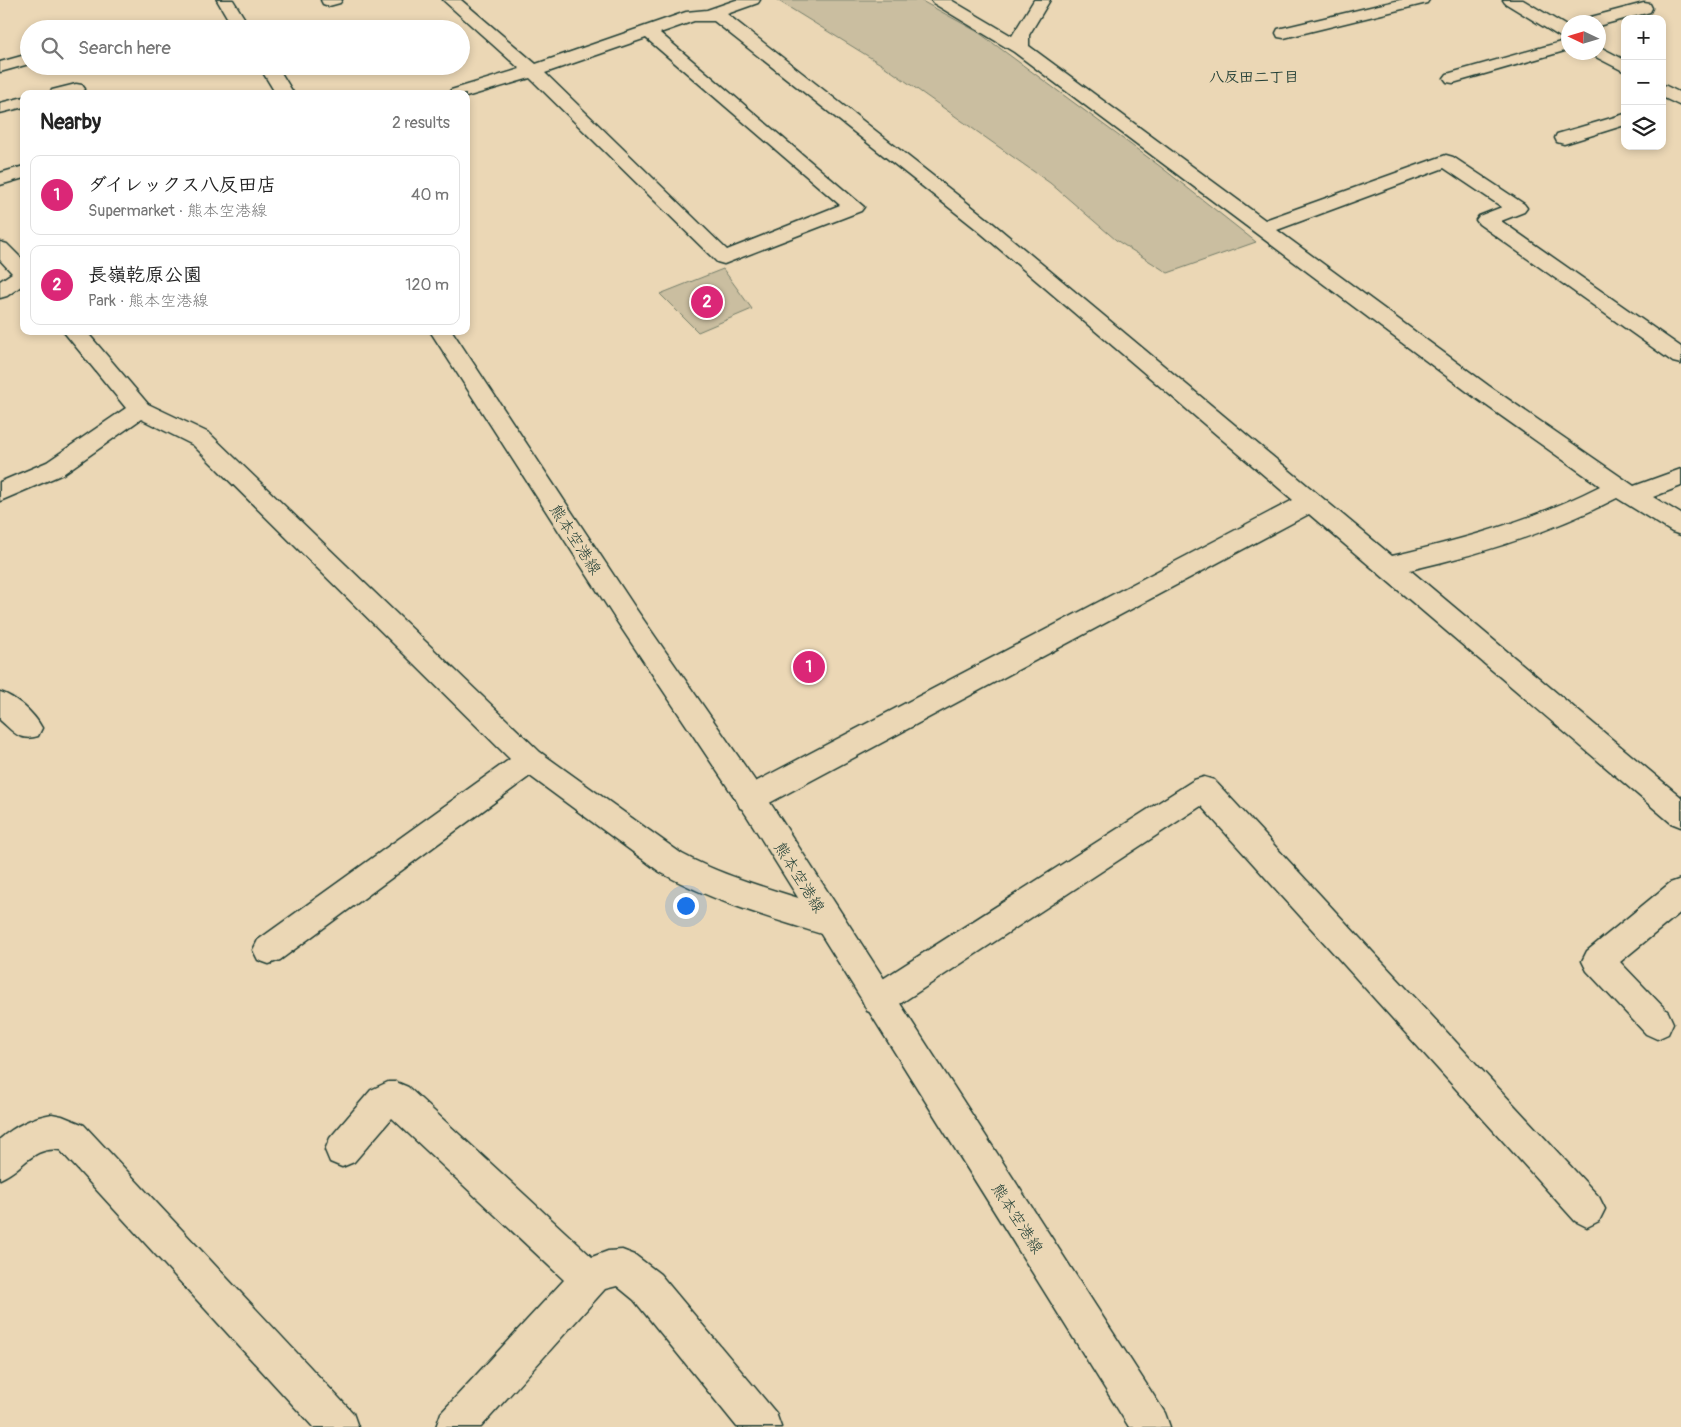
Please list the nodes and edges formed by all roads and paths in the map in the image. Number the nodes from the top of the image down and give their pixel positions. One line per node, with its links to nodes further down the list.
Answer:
1 (225, 0): 11 (street)
2 (451, 0): 21 (street)
3 (752, 0): 9 (street)
4 (939, 0): 16 (street)
5 (1042, 0): 16 (street)
6 (1420, 0): 14 (street)
7 (1511, 0): 13 (street)
8 (1644, 8): 10 (street)
9 (694, 12): 12 (street); 46 (street)
10 (1606, 18)
11 (237, 20)
12 (648, 31): 21 (street); 21 (street)
13 (1561, 31)
14 (1284, 33)
15 (1561, 37): 23 (street)
16 (1020, 48): 34 (street)
17 (1606, 56): 19 (street)
18 (20, 61): 20 (street)
19 (1621, 65)
20 (0, 67)
21 (533, 70): 27 (street)
22 (273, 75): 26 (street)
23 (1453, 78)
24 (76, 89): 25 (street)
25 (72, 90)
26 (283, 90)
27 (470, 90)
28 (20, 103): 29 (street)
29 (0, 108)
30 (1621, 120): 31 (street)
31 (1564, 138)
32 (20, 173): 33 (street)
33 (0, 179)
34 (1263, 228): 41 (street); 44 (street)
35 (0, 248): 36 (street)
36 (20, 269)
37 (20, 276): 38 (street)
38 (0, 291)
39 (77, 335): 42 (street)
40 (444, 335): 52 (street, 熊本空港線)
41 (1681, 357)
42 (140, 410): 45 (street); 51 (street)
43 (1681, 477): 44 (street)
44 (1625, 491): 47 (street); 48 (street)
45 (0, 492)
46 (1312, 501): 48 (street); 52 (street)
47 (1681, 526)
48 (1388, 566): 53 (street)
49 (0, 703): 50 (street)
50 (28, 728)
51 (530, 760): 55 (street); 56 (street)
52 (750, 798): 55 (street, 熊本空港線)
53 (1681, 814)
54 (1681, 894): 58 (street)
55 (828, 922): 57 (street, 熊本空港線)
56 (269, 950)
57 (878, 1000): 61 (street); 66 (street, 熊本空港線)
58 (1658, 1023)
59 (342, 1150): 62 (street)
60 (0, 1162): 63 (street)
61 (1587, 1209)
62 (590, 1280): 64 (street); 65 (street)
63 (339, 1427)
64 (455, 1427)
65 (762, 1427)
66 (1151, 1427)

